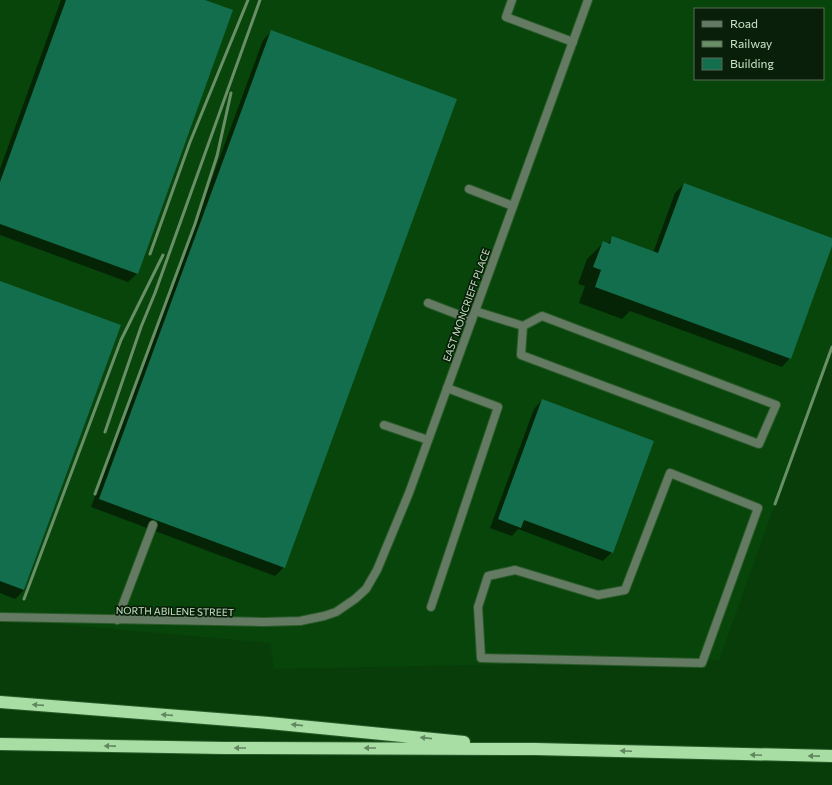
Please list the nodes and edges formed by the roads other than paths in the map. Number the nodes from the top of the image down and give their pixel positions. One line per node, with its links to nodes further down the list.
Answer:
1 (512, 0): 3 (street)
2 (588, 0): 3 (street, EAST MONCRIEFF PLACE)
3 (573, 42): 5 (street, EAST MONCRIEFF PLACE)
4 (469, 188): 5 (street)
5 (513, 206): 7 (street, EAST MONCRIEFF PLACE)
6 (428, 303): 8 (street)
7 (475, 311): 8 (street, EAST MONCRIEFF PLACE); 9 (street)
8 (472, 320): 10 (street, EAST MONCRIEFF PLACE)
9 (523, 326): 9 (street)
10 (447, 388): 12 (street, EAST MONCRIEFF PLACE); 15 (street)
11 (384, 424): 12 (street)
12 (428, 440): 14 (street, EAST MONCRIEFF PLACE)
13 (153, 525): 17 (street)
14 (346, 606): 17 (street, NORTH ABILENE STREET)
15 (431, 607)
16 (0, 617): 17 (street, NORTH ABILENE STREET)
17 (117, 620)
18 (481, 658): 18 (street)
19 (0, 702): 21 (highway, one-way to 19)
20 (0, 744): 21 (highway, one-way to 20)
21 (535, 749): 22 (highway, one-way to 21)
22 (832, 756)

